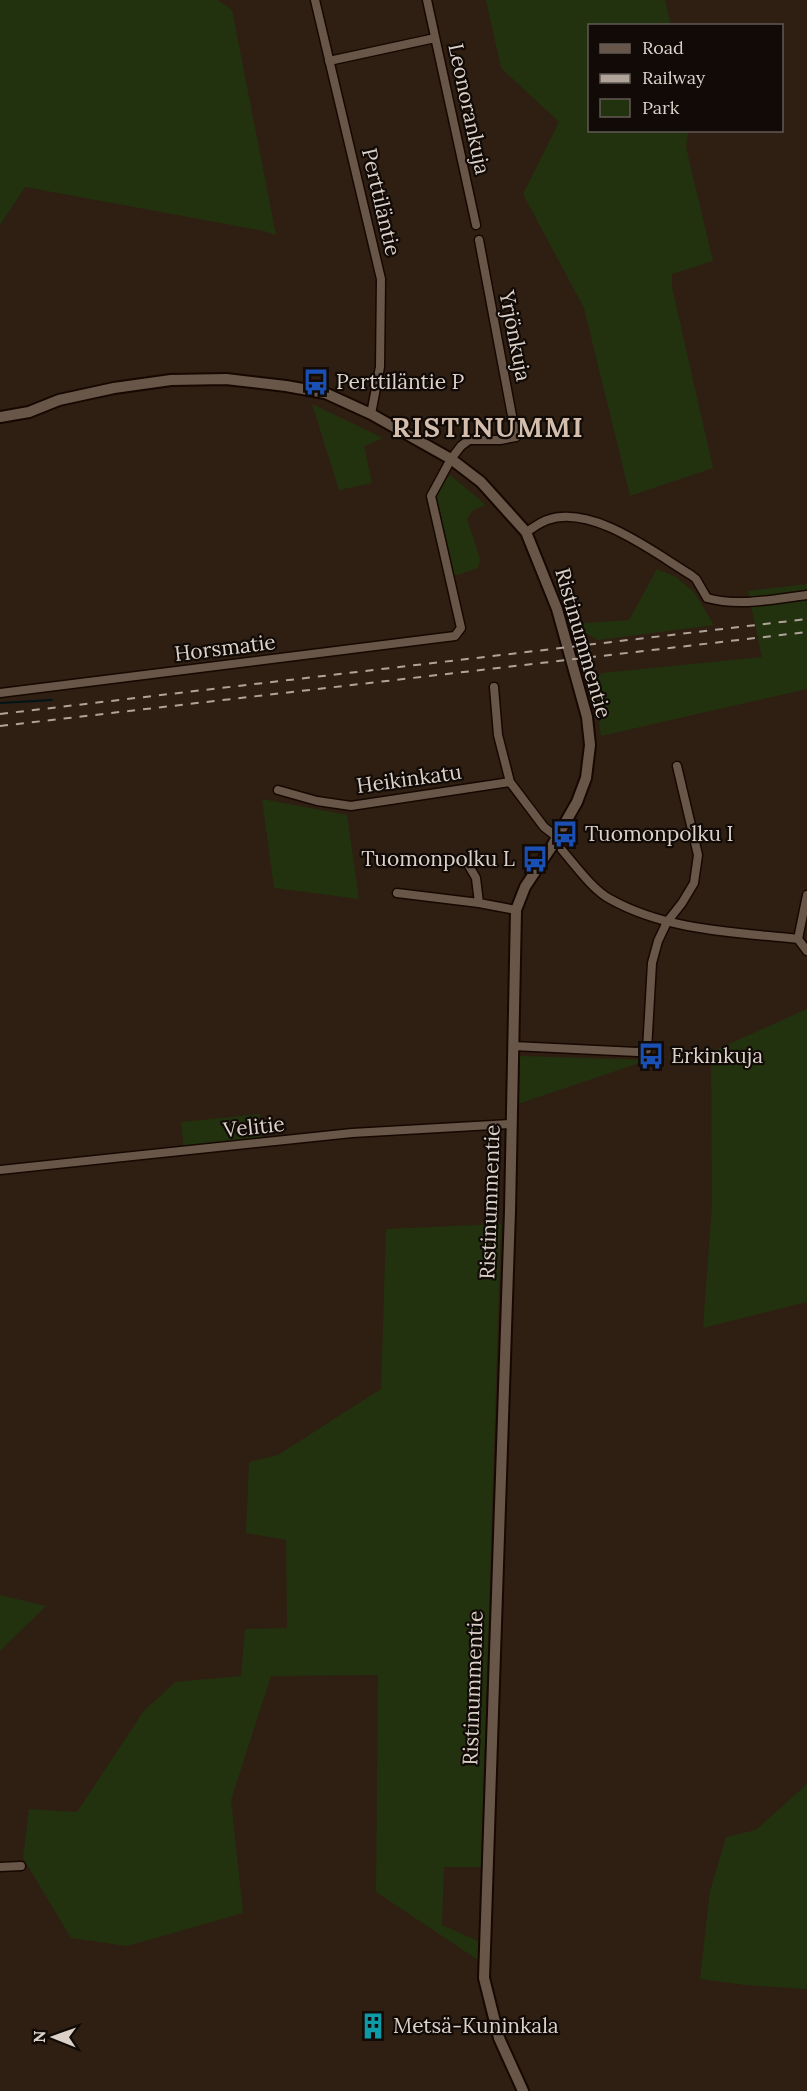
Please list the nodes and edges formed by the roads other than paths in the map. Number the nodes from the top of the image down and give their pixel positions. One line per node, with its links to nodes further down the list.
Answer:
1 (315, 0): 4 (street, Perttiläntie)
2 (427, 0): 3 (street, Leonorankuja)
3 (435, 38): 4 (street); 5 (street, Leonorankuja)
4 (329, 61): 7 (street, Perttiläntie)
5 (476, 225)
6 (479, 240): 9 (street, Yrjönkuja)
7 (371, 414): 8 (street, Ristinummentie); 9 (street, Ristinummentie)
8 (0, 417)
9 (452, 459): 10 (street, Ristinummentie); 13 (street, Horsmatie)
10 (526, 532): 11 (street); 17 (street, Ristinummentie)
11 (807, 595)
12 (494, 687): 15 (street)
13 (0, 693)
14 (678, 766): 24 (street)
15 (510, 782): 16 (street, Heikinkatu); 17 (street)
16 (278, 790)
17 (557, 837): 23 (street, Ristinummentie)
18 (562, 850): 24 (street)
19 (469, 866): 22 (street)
20 (397, 894): 22 (street)
21 (807, 895): 25 (street)
22 (479, 903): 23 (street)
23 (516, 910): 27 (street, Ristinummentie)
24 (667, 922): 25 (street); 27 (street)
25 (798, 939): 26 (street)
26 (807, 951)
27 (513, 1046): 28 (street, Ristinummentie)
28 (511, 1124): 29 (street, Velitie); 32 (street, Ristinummentie)
29 (0, 1170)
30 (21, 1866): 31 (street)
31 (0, 1867)
32 (523, 2091)

